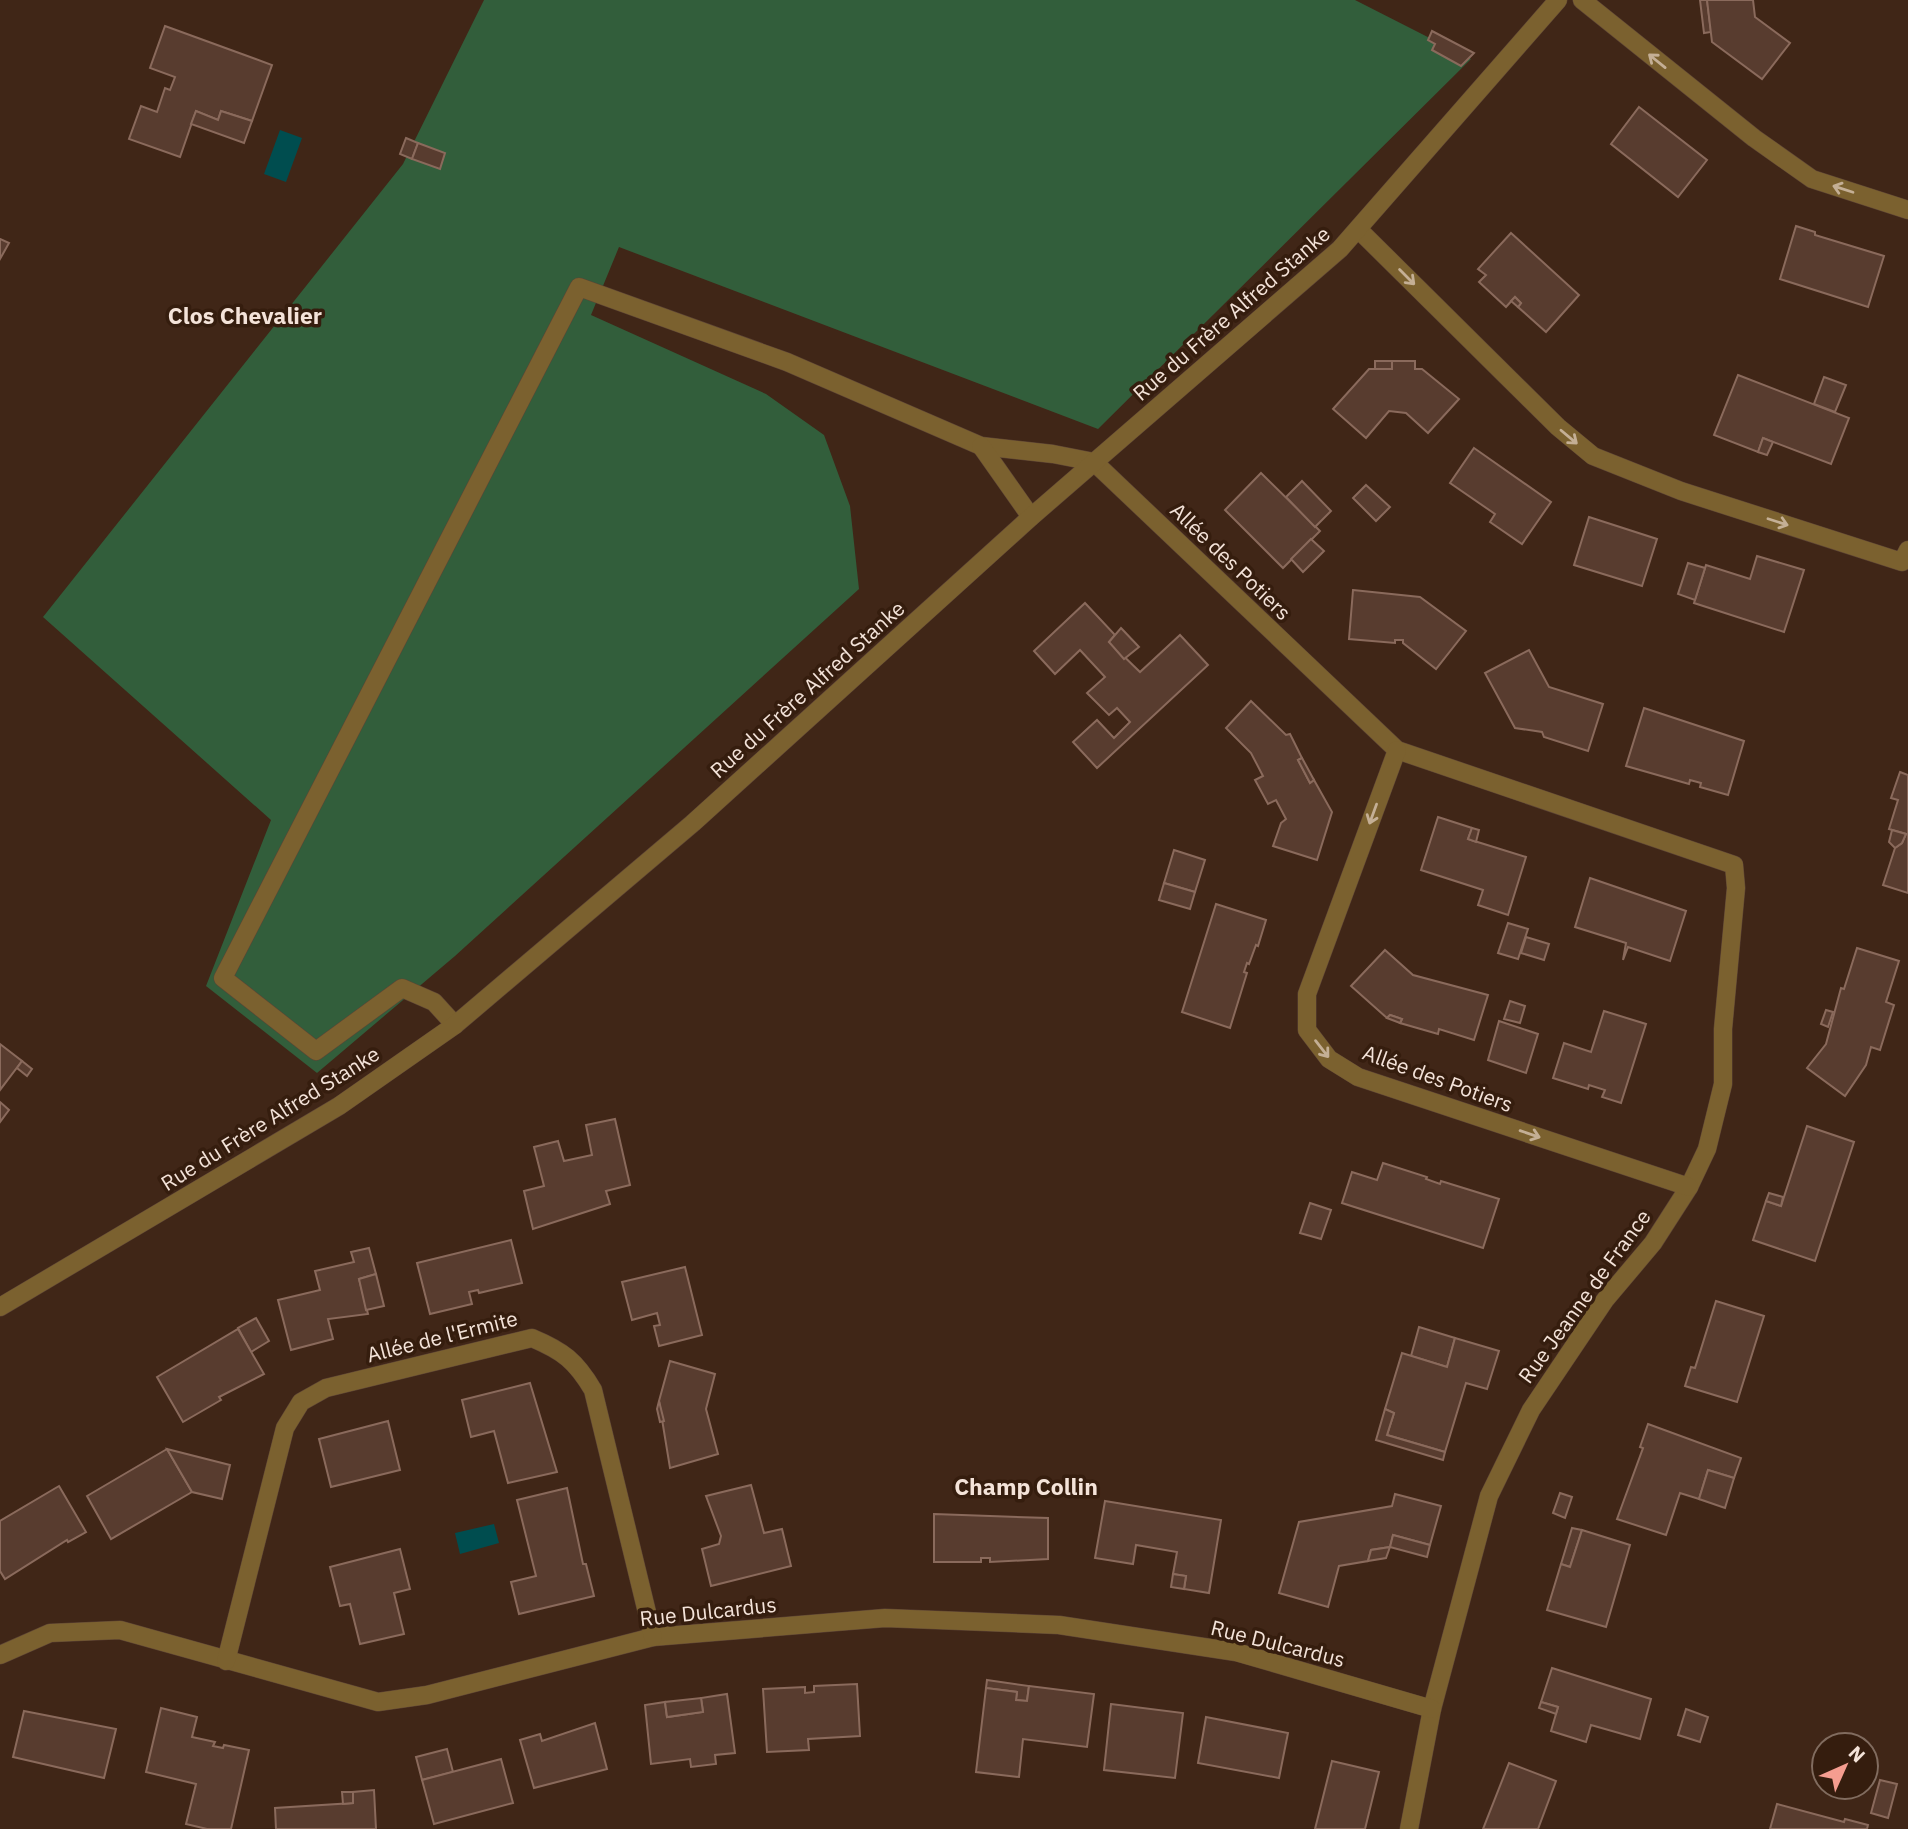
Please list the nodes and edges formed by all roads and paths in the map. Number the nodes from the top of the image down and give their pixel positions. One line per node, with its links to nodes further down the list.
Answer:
1 (1558, 0): 4 (street, Rue du Frère Alfred Stanke)
2 (1582, 0): 3 (street, one-way to 2)
3 (1908, 210)
4 (1358, 229): 6 (street, Rue du Frère Alfred Stanke); 8 (street, one-way to 8)
5 (981, 446): 6 (street); 7 (street); 11 (street)
6 (1094, 463): 7 (street, Rue du Frère Alfred Stanke); 9 (street, Allée des Potiers)
7 (1031, 517): 11 (street, Rue du Frère Alfred Stanke)
8 (1905, 556)
9 (1396, 750): 10 (street, Allée des Potiers); 12 (street, Allée des Potiers, one-way to 12)
10 (1734, 865): 12 (street, Rue Jeanne de France)
11 (455, 1025): 13 (street, Rue du Frère Alfred Stanke)
12 (1689, 1187): 17 (street, Rue Jeanne de France)
13 (0, 1307)
14 (653, 1637): 16 (street, Rue Dulcardus); 16 (street, Allée de l'Ermite); 17 (street, Rue Dulcardus)
15 (0, 1655): 16 (street, Rue Dulcardus)
16 (226, 1661)
17 (1432, 1709): 18 (street, Rue Jeanne de France)
18 (1409, 1829)

